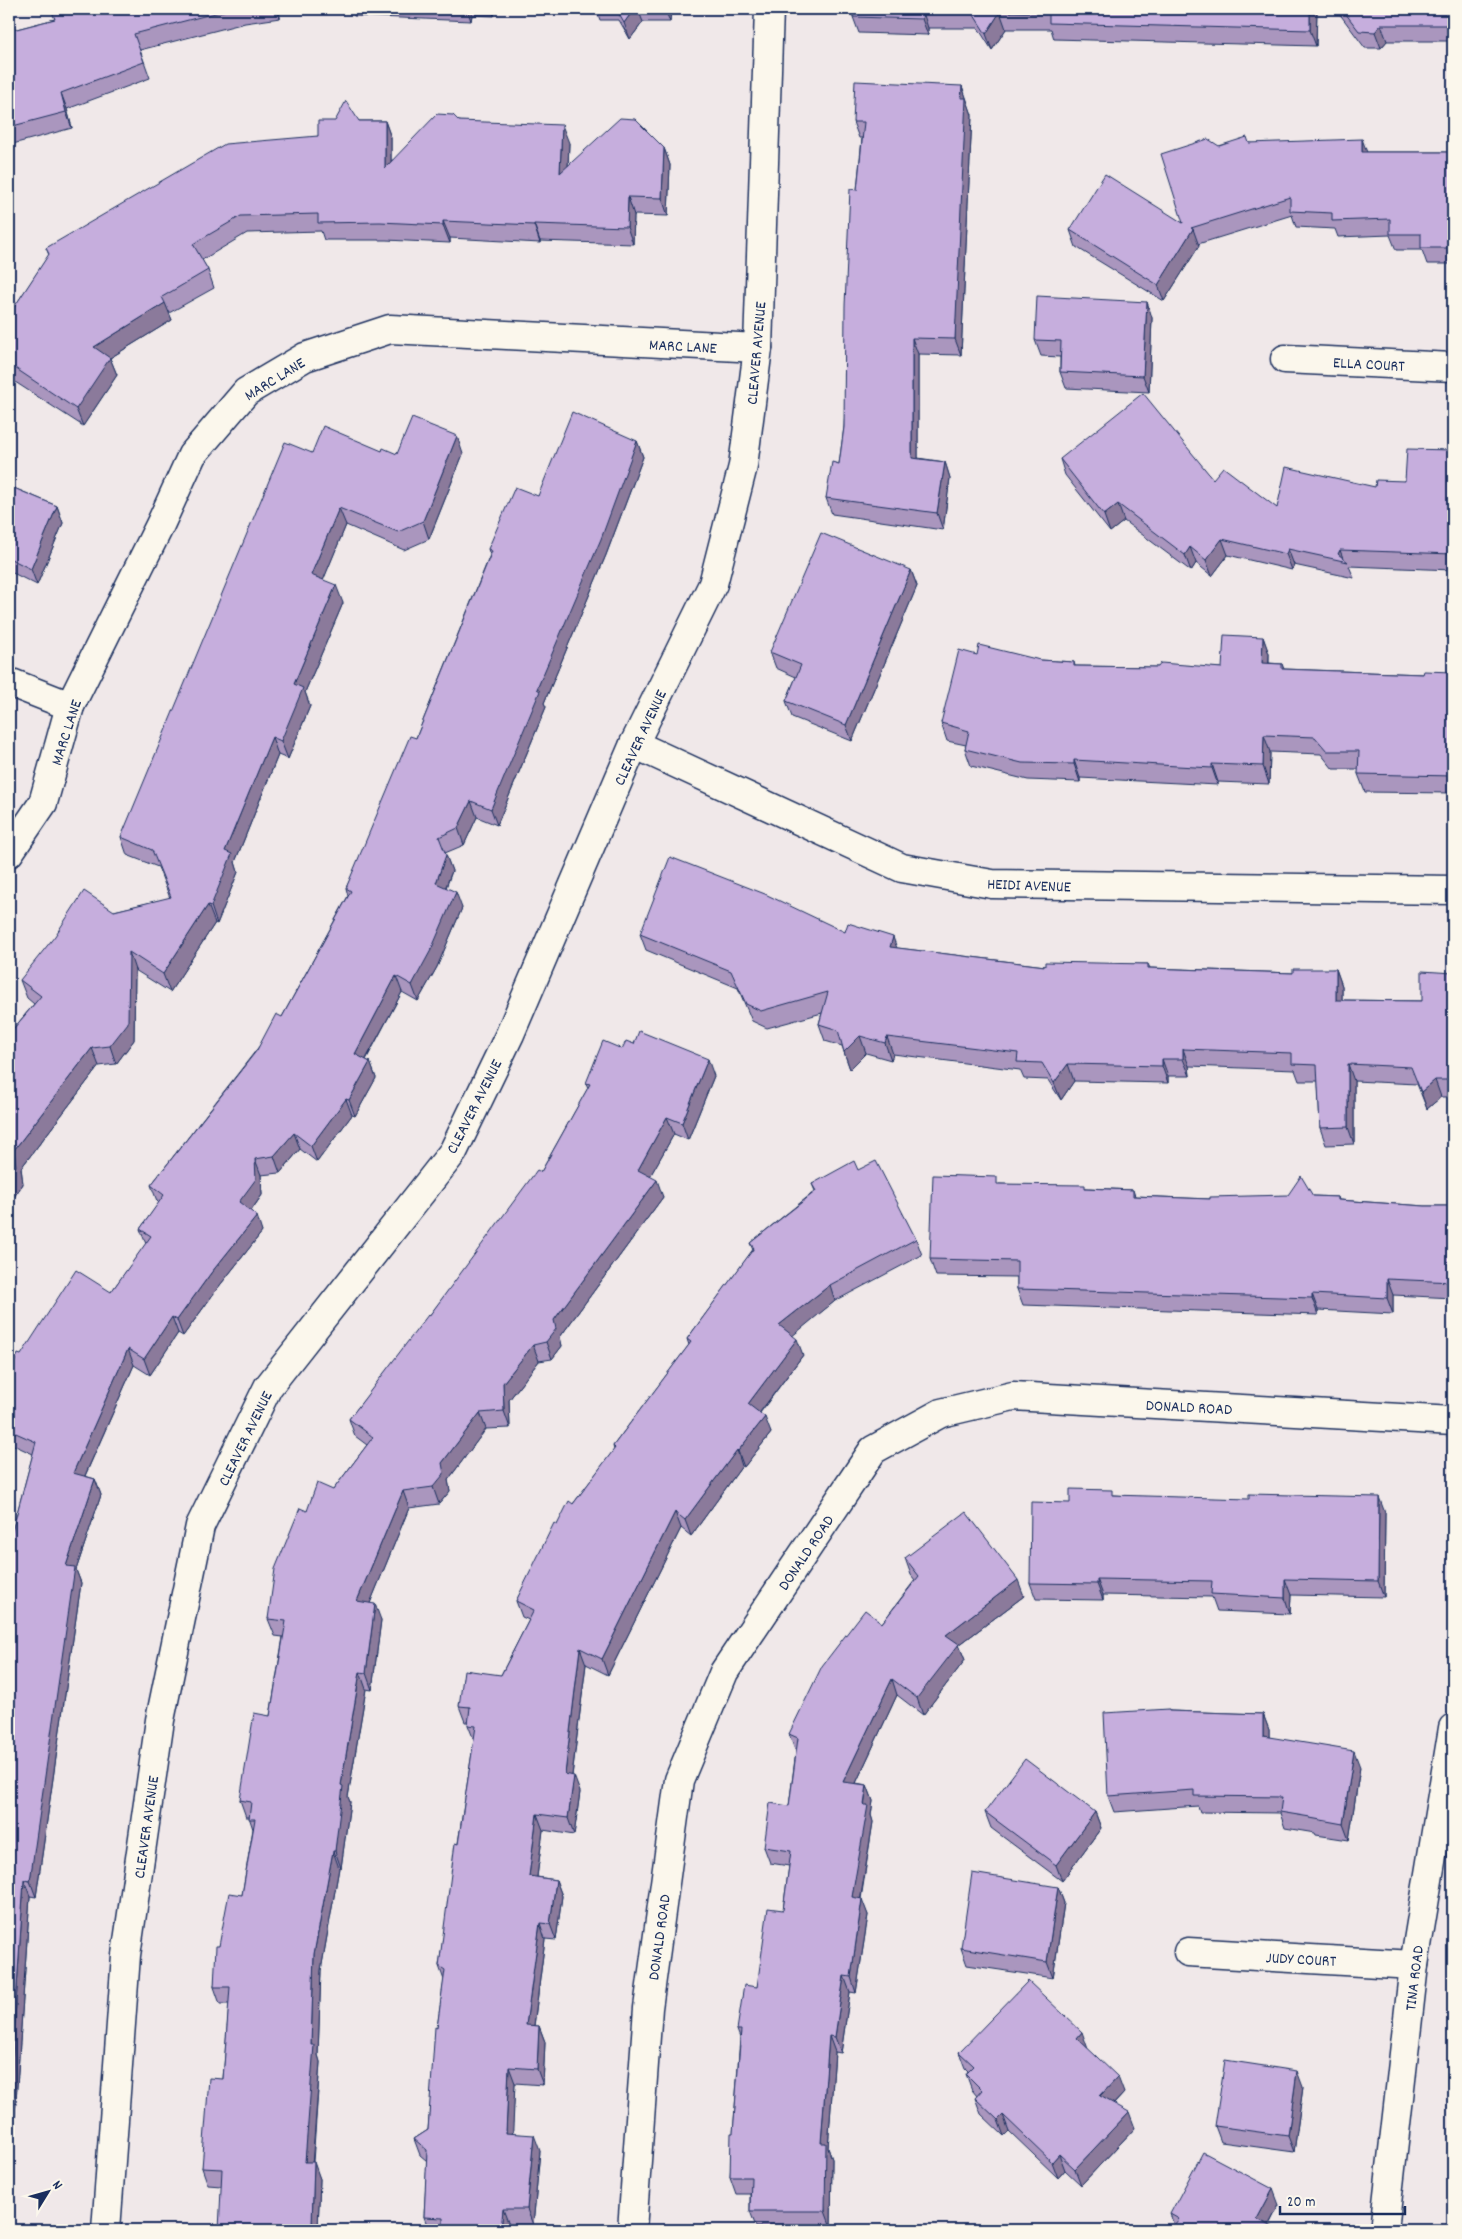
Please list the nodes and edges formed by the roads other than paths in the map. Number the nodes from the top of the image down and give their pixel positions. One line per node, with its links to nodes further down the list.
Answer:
1 (769, 9): 2 (street, CLEAVER AVENUE)
2 (758, 348): 6 (street, MARC LANE); 7 (street, CLEAVER AVENUE)
3 (1285, 359): 4 (street, ELLA COURT)
4 (1453, 367)
5 (9, 682): 6 (street)
6 (70, 706): 8 (street, MARC LANE)
7 (634, 744): 9 (street, HEIDI AVENUE); 14 (street, CLEAVER AVENUE)
8 (9, 853)
9 (1453, 890)
10 (1453, 1421): 15 (street, DONALD ROAD)
11 (1453, 1728): 13 (street, TINA ROAD)
12 (1188, 1952): 13 (street, JUDY COURT)
13 (1414, 1965): 16 (street, TINA ROAD)
14 (106, 2230)
15 (632, 2230)
16 (1384, 2230)

